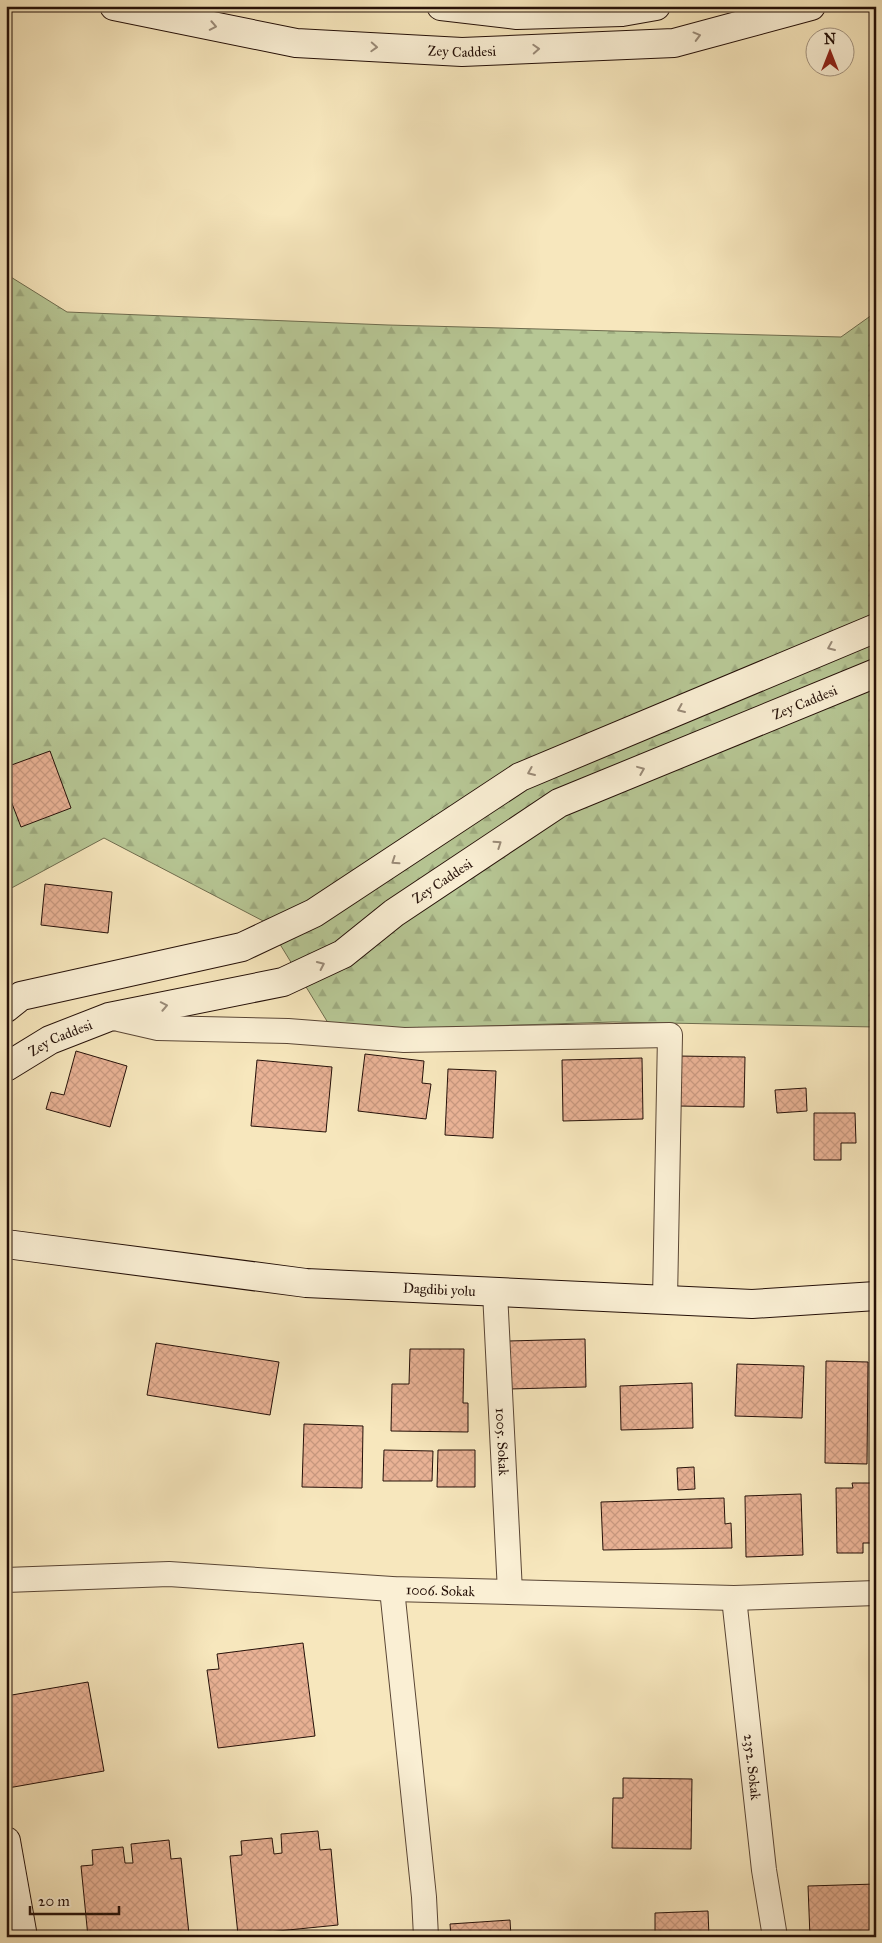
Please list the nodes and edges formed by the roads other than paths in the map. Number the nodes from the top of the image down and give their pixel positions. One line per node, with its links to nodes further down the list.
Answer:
1 (114, 6): 4 (main road, Zey Caddesi, one-way to 4)
2 (441, 6): 3 (main road)
3 (656, 6)
4 (811, 6)
5 (876, 628): 7 (main road, one-way to 7)
6 (876, 673): 8 (main road, Zey Caddesi, one-way to 6)
7 (6, 1008)
8 (110, 1017): 9 (main road, Zey Caddesi); 13 (street)
9 (6, 1067)
10 (6, 1244): 11 (main road, Dagdibi yolu)
11 (495, 1292): 13 (main road, Dagdibi yolu); 16 (street, 1005. Sokak)
12 (876, 1296): 13 (main road, Dagdibi yolu)
13 (665, 1300)
14 (6, 1580): 15 (street, 1006. Sokak)
15 (392, 1589): 16 (street, 1006. Sokak); 21 (street)
16 (510, 1592): 18 (street, 1006. Sokak)
17 (876, 1593): 18 (street, 1006. Sokak)
18 (734, 1598): 22 (street, 2352. Sokak)
19 (6, 1841): 20 (main road)
20 (23, 1937)
21 (426, 1937)
22 (776, 1937)

